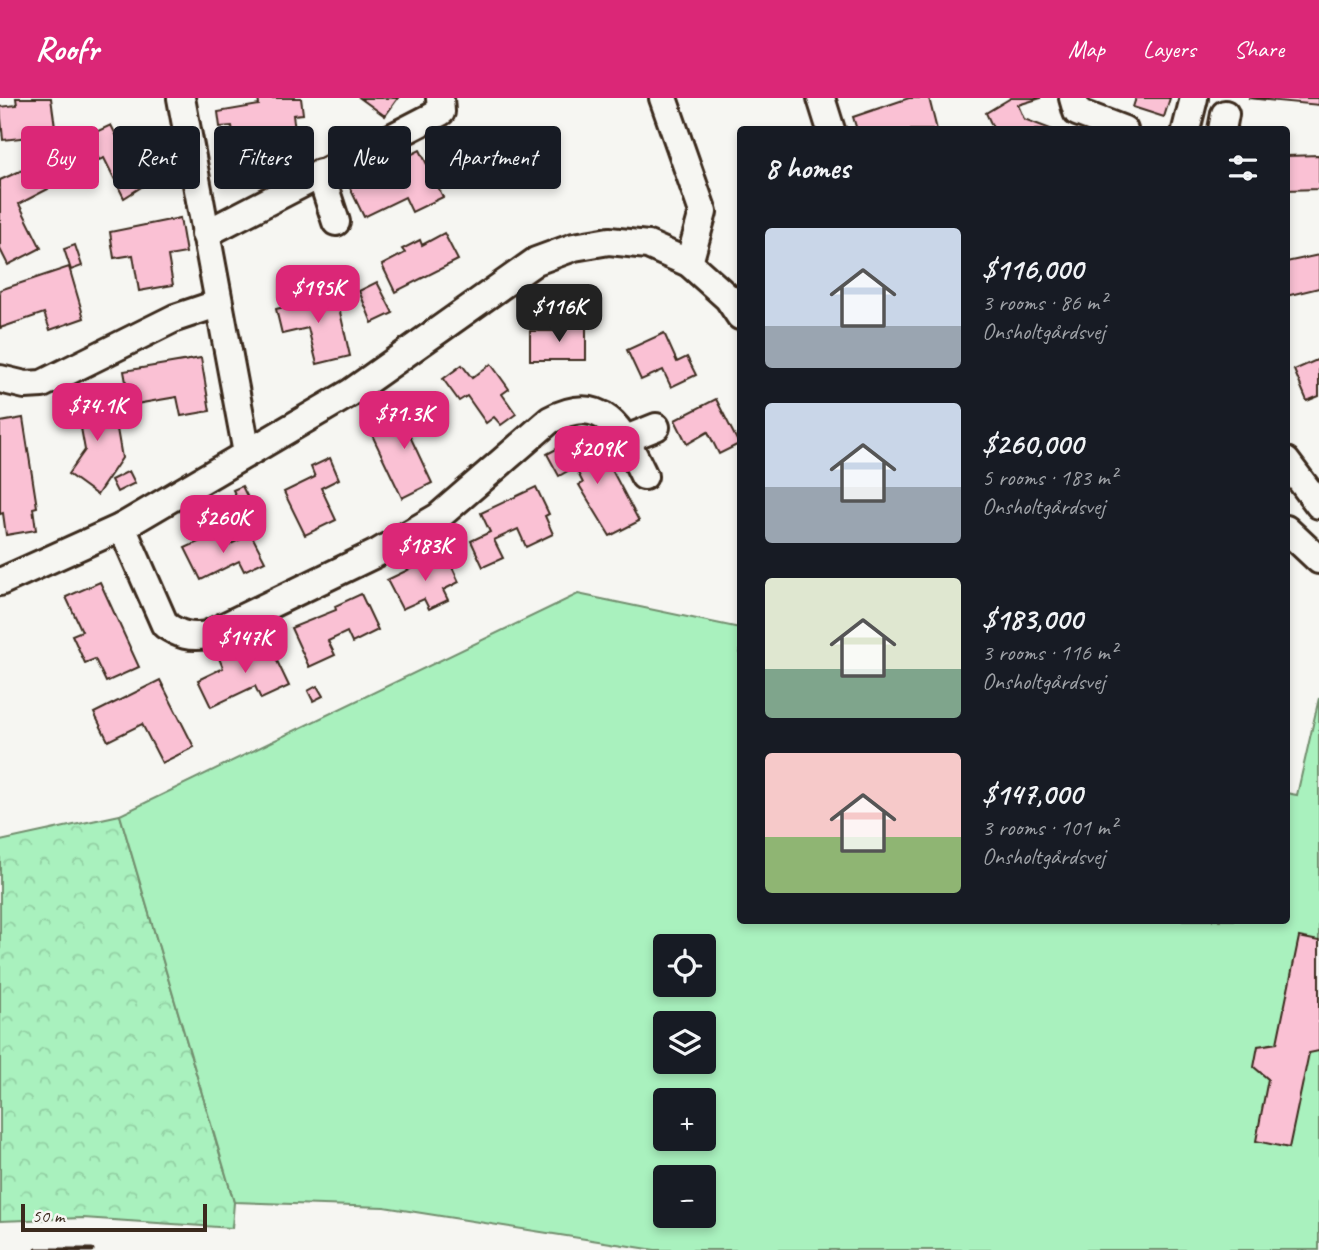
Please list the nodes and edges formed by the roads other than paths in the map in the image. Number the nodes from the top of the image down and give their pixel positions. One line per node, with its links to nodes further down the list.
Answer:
1 (181, 98): 12 (street)
2 (440, 98): 10 (street)
3 (663, 98): 13 (street)
4 (821, 98): 7 (street)
5 (1073, 98): 8 (street)
6 (1194, 98): 9 (street)
7 (830, 126)
8 (1114, 126)
9 (1187, 126)
10 (320, 173): 11 (street); 12 (street)
11 (336, 222)
12 (205, 234): 14 (street)
13 (689, 263): 15 (street); 19 (street)
14 (218, 304): 16 (street); 19 (street)
15 (737, 312)
16 (0, 379)
17 (656, 427): 18 (street)
18 (626, 439): 21 (street); 23 (street)
19 (247, 453): 23 (street)
20 (1290, 465): 22 (street)
21 (644, 476)
22 (1319, 505)
23 (122, 527): 26 (street)
24 (1290, 533): 25 (street)
25 (1319, 560)
26 (0, 582)

